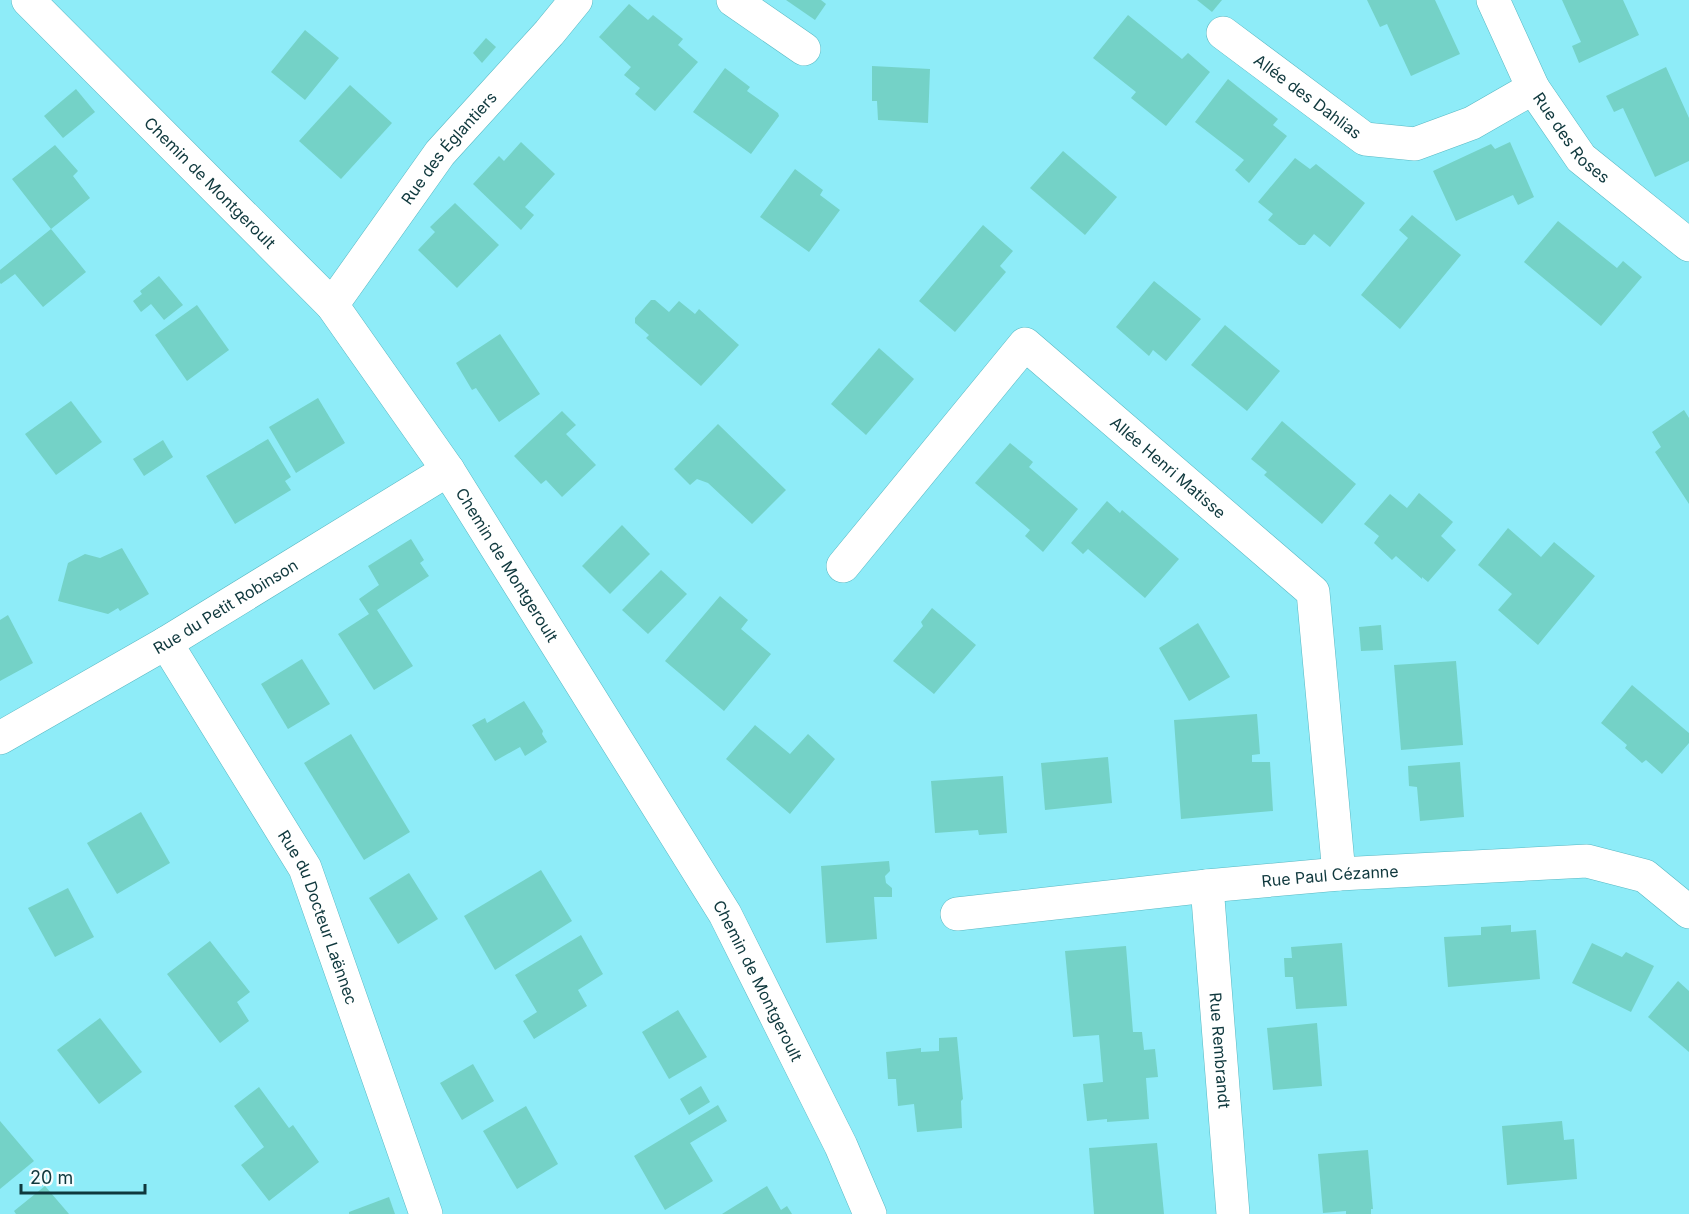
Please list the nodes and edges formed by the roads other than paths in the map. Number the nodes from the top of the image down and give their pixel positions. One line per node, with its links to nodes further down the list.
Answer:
1 (28, 0): 9 (street, Chemin de Montgeroult)
2 (576, 0): 9 (street, Rue des Églantiers)
3 (733, 0): 6 (street)
4 (1493, 0): 7 (street, Rue des Roses)
5 (1223, 33): 7 (street, Allée des Dahlias)
6 (804, 49)
7 (1533, 88): 8 (street, Rue des Roses)
8 (1689, 245)
9 (332, 305): 10 (street, Chemin de Montgeroult)
10 (448, 470): 12 (street, Rue du Petit Robinson); 19 (street, Chemin de Montgeroult)
11 (843, 566): 14 (street, Allée Henri Matisse)
12 (166, 643): 13 (street, Rue du Petit Robinson); 18 (street, Rue du Docteur Laënnec)
13 (0, 738)
14 (1339, 874): 15 (street, Rue Paul Cézanne); 16 (street, Rue Paul Cézanne)
15 (1207, 886): 17 (street, Rue Paul Cézanne); 20 (street, Rue Rembrandt)
16 (1689, 912)
17 (957, 914)
18 (426, 1214)
19 (870, 1214)
20 (1233, 1214)

